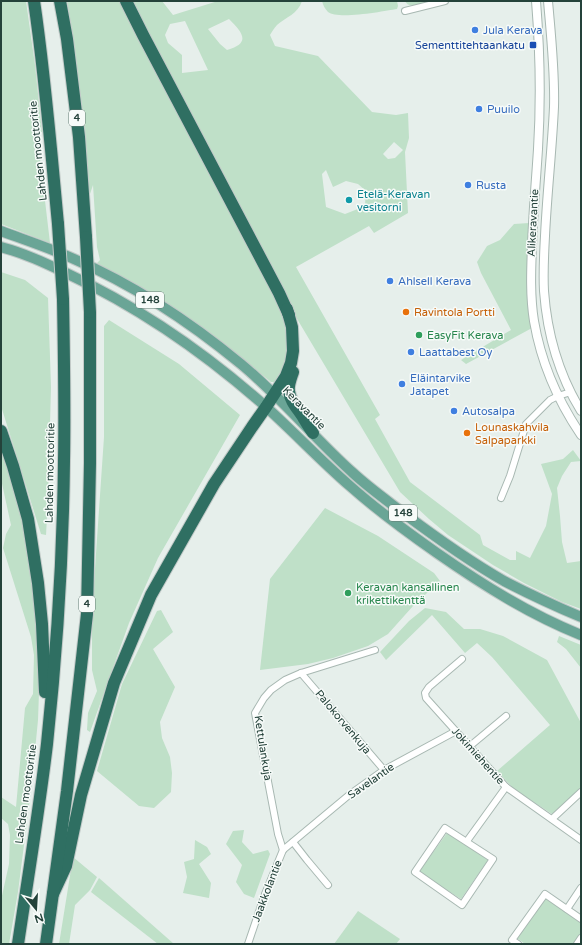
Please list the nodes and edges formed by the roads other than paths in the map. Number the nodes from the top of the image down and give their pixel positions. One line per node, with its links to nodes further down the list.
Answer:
1 (34, 1): 27 (highway, Lahden moottoritie, bridge)
2 (60, 1): 39 (highway, 4, bridge)
3 (126, 1): 10 (highway)
4 (445, 1): 7 (street)
5 (536, 1): 13 (street, Alikeravantie)
6 (548, 1): 11 (street, Alikeravantie)
7 (405, 11)
8 (1, 231): 12 (main road, Keravantie / 148)
9 (1, 247): 14 (main road, 148)
10 (287, 309): 12 (highway); 17 (highway)
11 (571, 392): 13 (street); 15 (street, Alikeravantie)
12 (274, 394): 14 (highway); 17 (main road, Keravantie / 148)
13 (558, 396): 18 (street, Alikeravantie); 19 (street)
14 (266, 407): 21 (main road, 148); 39 (highway)
15 (581, 411)
16 (1, 431): 27 (highway)
17 (313, 433): 20 (main road, Keravantie / 148)
18 (581, 435)
19 (501, 498)
20 (581, 617)
21 (580, 635)
22 (375, 650): 24 (street, Kettulankuja)
23 (462, 659): 26 (street, Jokimiehentie)
24 (301, 673): 29 (street, Palokorvenkuja); 36 (street, Kettulankuja)
25 (506, 716): 28 (street)
26 (456, 731): 28 (street, Jokimiehentie); 29 (street, Savelantie)
27 (47, 745): 43 (highway, Lahden moottoritie)
28 (470, 746): 30 (street, Jokimiehentie)
29 (384, 770): 34 (street, Savelantie)
30 (506, 787): 32 (street, Jokimiehentie); 35 (street)
31 (581, 792): 32 (street)
32 (552, 819): 33 (street, Jokimiehentie)
33 (581, 840)
34 (293, 842): 36 (street, Jaakkolantie); 37 (street)
35 (467, 842): 35 (street)
36 (283, 850): 45 (street, Jaakkolantie)
37 (328, 885)
38 (581, 888): 40 (street)
39 (53, 894): 44 (highway, 4)
40 (567, 909): 41 (street); 46 (street)
41 (581, 919)
42 (581, 938): 47 (street)
43 (18, 944)
44 (46, 944)
45 (248, 944)
46 (518, 944)
47 (577, 944)

